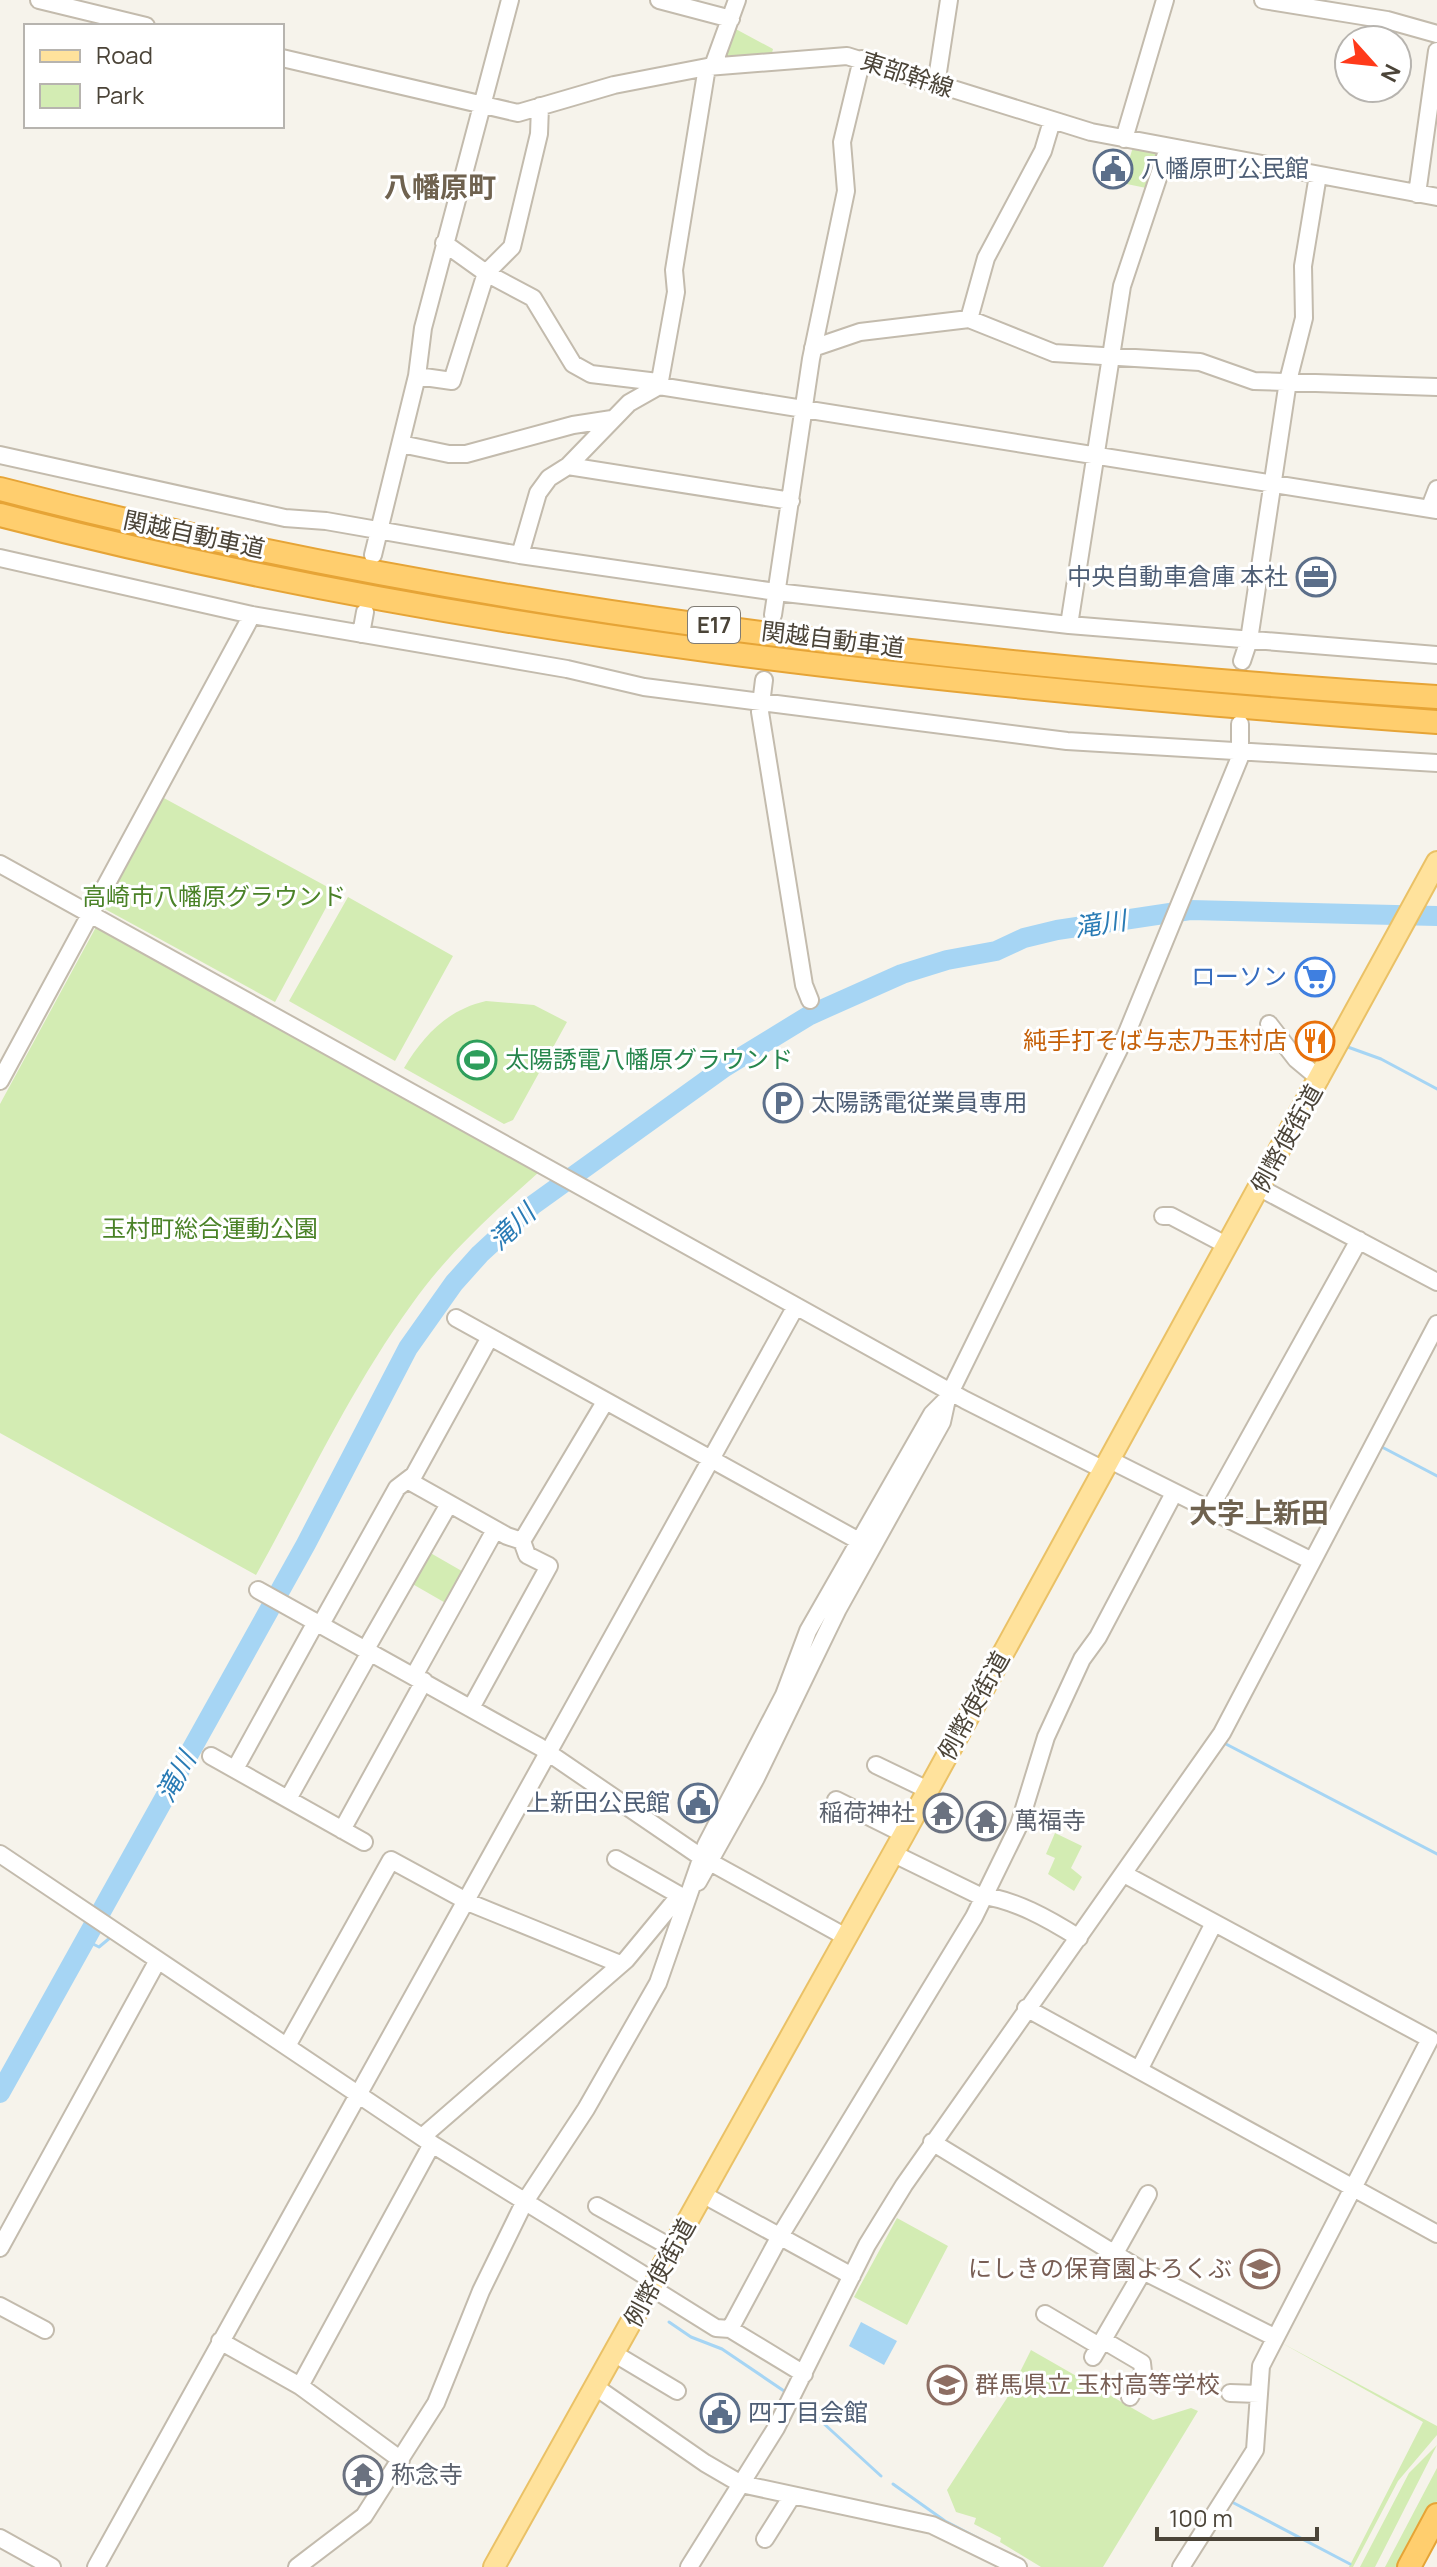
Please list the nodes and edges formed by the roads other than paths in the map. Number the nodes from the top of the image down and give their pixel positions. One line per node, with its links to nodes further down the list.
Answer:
1 (39, 0): 9 (street)
2 (510, 0): 17 (street)
3 (659, 0): 8 (street)
4 (737, 0): 8 (street)
5 (949, 0): 15 (street)
6 (1165, 0): 19 (street)
7 (1263, 0): 10 (street)
8 (731, 19): 14 (street)
9 (138, 24)
10 (1437, 34)
11 (1437, 51): 22 (street)
12 (284, 58): 17 (street, 東部幹線)
13 (862, 59): 14 (street, 東部幹線); 15 (street, 東部幹線); 27 (street)
14 (710, 66): 16 (street, 東部幹線); 31 (street)
15 (936, 85): 18 (street, 東部幹線)
16 (540, 106): 17 (street, 東部幹線); 25 (street)
17 (484, 107): 24 (street)
18 (1052, 121): 19 (street, 東部幹線); 26 (street)
19 (1124, 139): 20 (street, 東部幹線)
20 (1168, 148): 21 (street, 東部幹線); 28 (street)
21 (1318, 175): 22 (street, 東部幹線); 30 (street)
22 (1417, 194): 23 (street, 東部幹線)
23 (1437, 197)
24 (444, 243): 25 (street); 29 (street)
25 (486, 273): 29 (street); 31 (street)
26 (969, 319): 27 (street); 28 (street)
27 (813, 348): 33 (street)
28 (1110, 355): 30 (street); 37 (street)
29 (417, 376): 35 (street)
30 (1288, 381): 32 (street); 39 (street)
31 (658, 384): 33 (street); 34 (street)
32 (1437, 387)
33 (804, 410): 37 (street); 42 (street)
34 (612, 419): 35 (street); 38 (street)
35 (401, 444): 45 (street)
36 (0, 455): 45 (street)
37 (1096, 455): 39 (street); 53 (street)
38 (568, 466): 42 (street); 47 (street)
39 (1274, 482): 43 (street); 55 (street)
40 (0, 489): 59 (highway, 関越自動車道 / E17)
41 (1437, 489): 43 (street)
42 (791, 501): 49 (street)
43 (1434, 509)
44 (0, 515): 61 (highway, 関越自動車道 / E17)
45 (379, 531): 46 (street); 47 (street)
46 (373, 555)
47 (520, 555): 49 (street)
48 (0, 558): 51 (street)
49 (776, 592): 52 (street); 53 (street)
50 (365, 612): 54 (street)
51 (252, 615): 54 (street); 67 (street)
52 (773, 615)
53 (1069, 625): 55 (street)
54 (361, 634): 60 (street)
55 (1249, 640): 56 (street); 57 (street)
56 (1437, 655)
57 (1242, 661)
58 (764, 680): 60 (street)
59 (1437, 697)
60 (761, 704): 63 (street); 68 (street)
61 (1437, 722)
62 (1240, 724): 63 (street)
63 (1240, 750): 64 (street); 81 (street)
64 (1437, 763)
65 (1437, 862): 70 (main road, 例幣使街道)
66 (0, 864): 67 (street)
67 (92, 914): 71 (street); 77 (street)
68 (810, 1000)
69 (1269, 1024): 70 (street)
70 (1320, 1079): 72 (main road, 例幣使街道)
71 (0, 1081)
72 (1260, 1188): 74 (street); 75 (main road, 例幣使街道)
73 (1163, 1216): 75 (street)
74 (1359, 1240): 76 (street); 88 (street)
75 (1228, 1246): 84 (main road, 例幣使街道)
76 (1437, 1282)
77 (796, 1306): 81 (street); 83 (street)
78 (456, 1318): 80 (street)
79 (1437, 1324): 92 (street)
80 (490, 1337): 82 (street); 85 (street)
81 (949, 1395): 84 (street); 91 (street)
82 (605, 1402): 83 (street); 90 (street)
83 (710, 1459): 91 (street); 98 (street)
84 (1107, 1465): 86 (street); 102 (main road, 例幣使街道)
85 (409, 1481): 87 (street); 94 (street)
86 (1173, 1495): 88 (street); 113 (street)
87 (449, 1504): 89 (street); 95 (street)
88 (1208, 1512): 92 (street)
89 (495, 1530): 90 (street); 96 (street)
90 (522, 1541): 97 (street)
91 (866, 1545): 111 (street)
92 (1312, 1561): 112 (street)
93 (260, 1591): 94 (street)
94 (319, 1623): 95 (street); 101 (street)
95 (368, 1650): 96 (street); 103 (street)
96 (419, 1679): 97 (street); 105 (street)
97 (471, 1708): 98 (street)
98 (548, 1751): 111 (street); 115 (street)
99 (211, 1756): 101 (street)
100 (876, 1765): 102 (street)
101 (235, 1769): 103 (street)
102 (928, 1790): 106 (main road, 例幣使街道)
103 (288, 1799): 105 (street)
104 (836, 1800): 106 (street)
105 (342, 1830): 107 (street)
106 (904, 1834): 108 (main road, 例幣使街道)
107 (364, 1842)
108 (892, 1853): 113 (street); 117 (main road, 例幣使街道)
109 (0, 1854): 119 (street)
110 (616, 1859): 114 (street)
111 (707, 1859): 114 (street); 117 (street)
112 (1124, 1874): 116 (street); 118 (street)
113 (984, 1896): 118 (street); 133 (street)
114 (683, 1898): 120 (street); 130 (street)
115 (465, 1900): 120 (street); 122 (street); 124 (street)
116 (1214, 1923): 123 (street); 127 (street)
117 (846, 1937): 129 (main road, 例幣使街道)
118 (1079, 1938): 121 (street)
119 (158, 1960): 122 (street); 134 (street)
120 (620, 1964): 125 (street)
121 (1026, 2008): 123 (street); 126 (street)
122 (287, 2046): 124 (street)
123 (1139, 2070): 127 (street)
124 (357, 2092): 125 (street); 145 (street)
125 (427, 2141): 130 (street); 149 (street)
126 (932, 2142): 136 (street); 138 (street)
127 (1353, 2186): 132 (street); 144 (street)
128 (1148, 2194): 136 (street)
129 (704, 2195): 133 (street); 135 (main road, 例幣使街道)
130 (524, 2203): 139 (street); 155 (street)
131 (597, 2206): 135 (street)
132 (1437, 2234)
133 (780, 2236): 138 (street); 142 (street)
134 (0, 2248)
135 (674, 2249): 139 (main road, 例幣使街道)
136 (1115, 2253): 137 (street)
137 (1143, 2271): 144 (street); 146 (street)
138 (852, 2276): 148 (street)
139 (653, 2285): 142 (street); 147 (main road, 例幣使街道)
140 (0, 2306): 143 (street)
141 (1045, 2314): 146 (street)
142 (730, 2329): 148 (street)
143 (45, 2330)
144 (1274, 2337): 153 (street)
145 (220, 2341): 149 (street); 163 (street)
146 (1098, 2348): 154 (street)
147 (615, 2354): 150 (main road, 例幣使街道); 151 (street)
148 (804, 2374): 156 (street)
149 (300, 2386): 155 (street)
150 (597, 2388): 156 (street); 165 (main road, 例幣使街道)
151 (677, 2391)
152 (1230, 2393): 153 (street)
153 (1259, 2394): 168 (street)
154 (1130, 2397)
155 (401, 2460): 164 (street)
156 (741, 2484): 157 (street); 166 (street)
157 (792, 2496): 160 (street); 167 (street)
158 (1437, 2515): 169 (highway)
159 (0, 2538): 162 (street)
160 (765, 2539)
161 (1437, 2545): 170 (highway)
162 (52, 2567)
163 (96, 2567)
164 (297, 2567)
165 (494, 2567)
166 (689, 2567)
167 (1018, 2567)
168 (1181, 2567)
169 (1409, 2567)
170 (1425, 2567)

